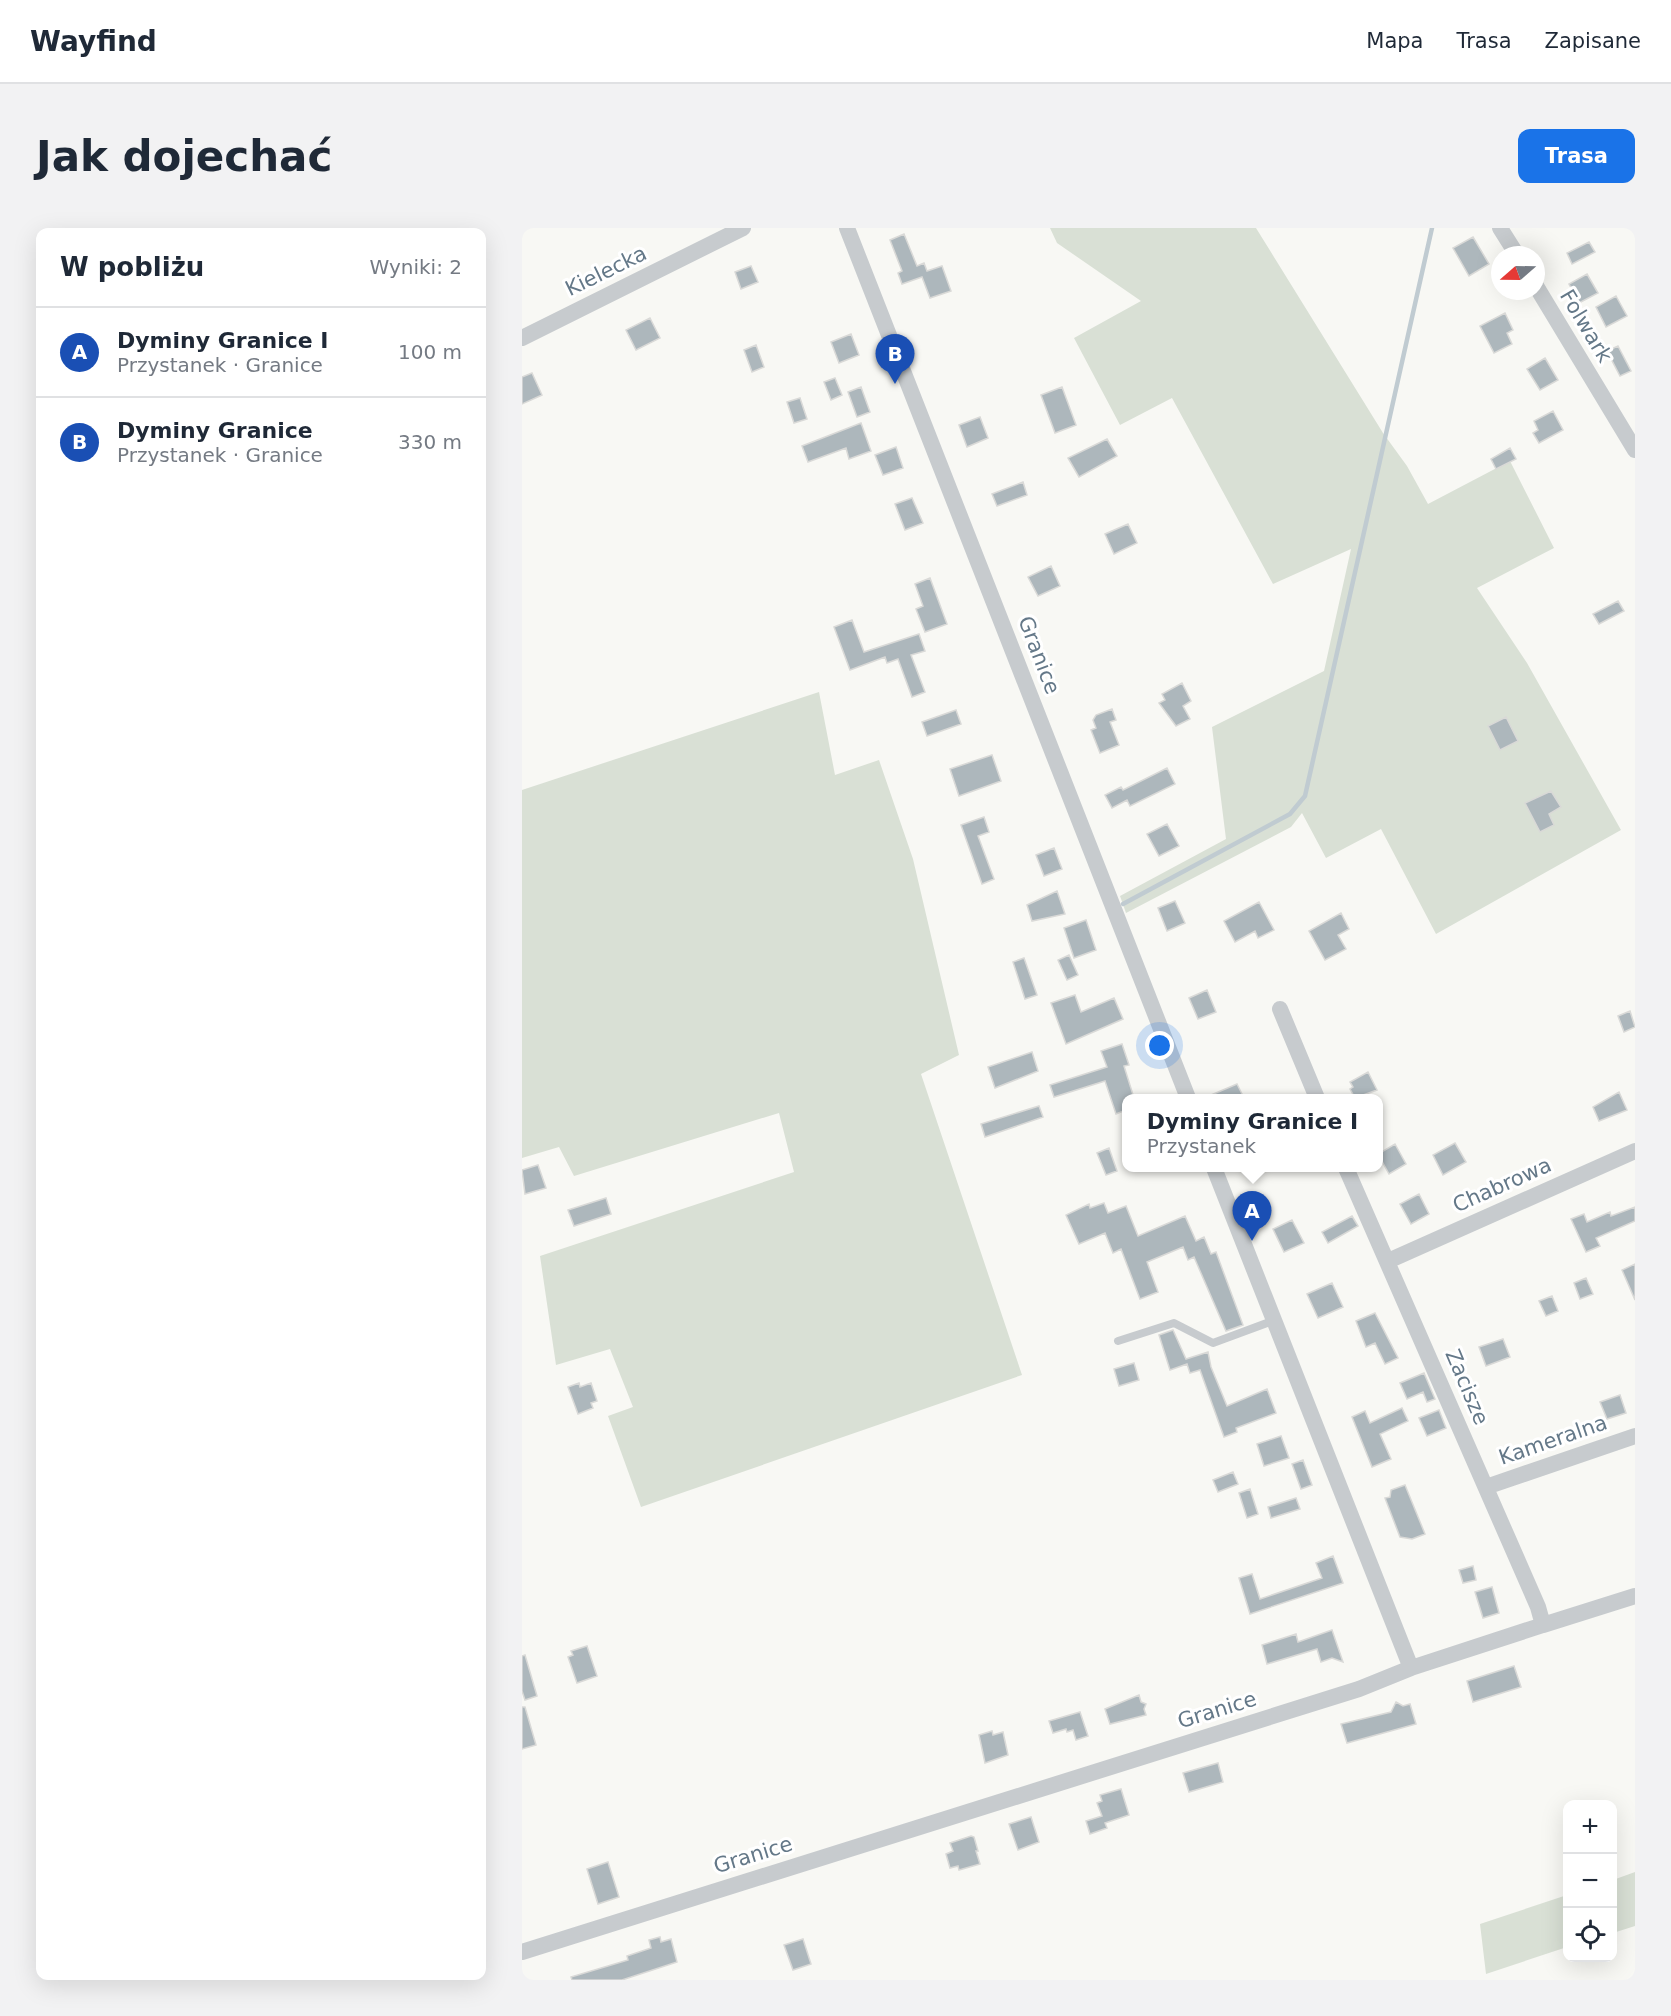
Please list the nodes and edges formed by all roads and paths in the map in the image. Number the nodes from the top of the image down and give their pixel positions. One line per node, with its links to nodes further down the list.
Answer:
1 (743, 228): 6 (street, Kielecka)
2 (847, 228): 9 (street, Granice)
3 (1500, 228): 4 (street)
4 (1511, 246)
5 (1544, 300): 7 (street, Folwark)
6 (522, 338)
7 (1635, 450)
8 (1280, 1009): 10 (street)
9 (1186, 1094)
10 (1315, 1094)
11 (1635, 1151): 14 (street, Chabrowa)
12 (1216, 1172): 15 (street)
13 (1348, 1172): 14 (street, Zacisze)
14 (1388, 1261): 18 (street, Zacisze)
15 (1275, 1320): 16 (lane); 21 (street)
16 (1118, 1341)
17 (1635, 1436): 18 (street, Kameralna)
18 (1486, 1487): 20 (street, Zacisze)
19 (1635, 1596): 20 (street)
20 (1543, 1625): 21 (street)
21 (1411, 1668): 22 (street, Granice)
22 (522, 1952)

